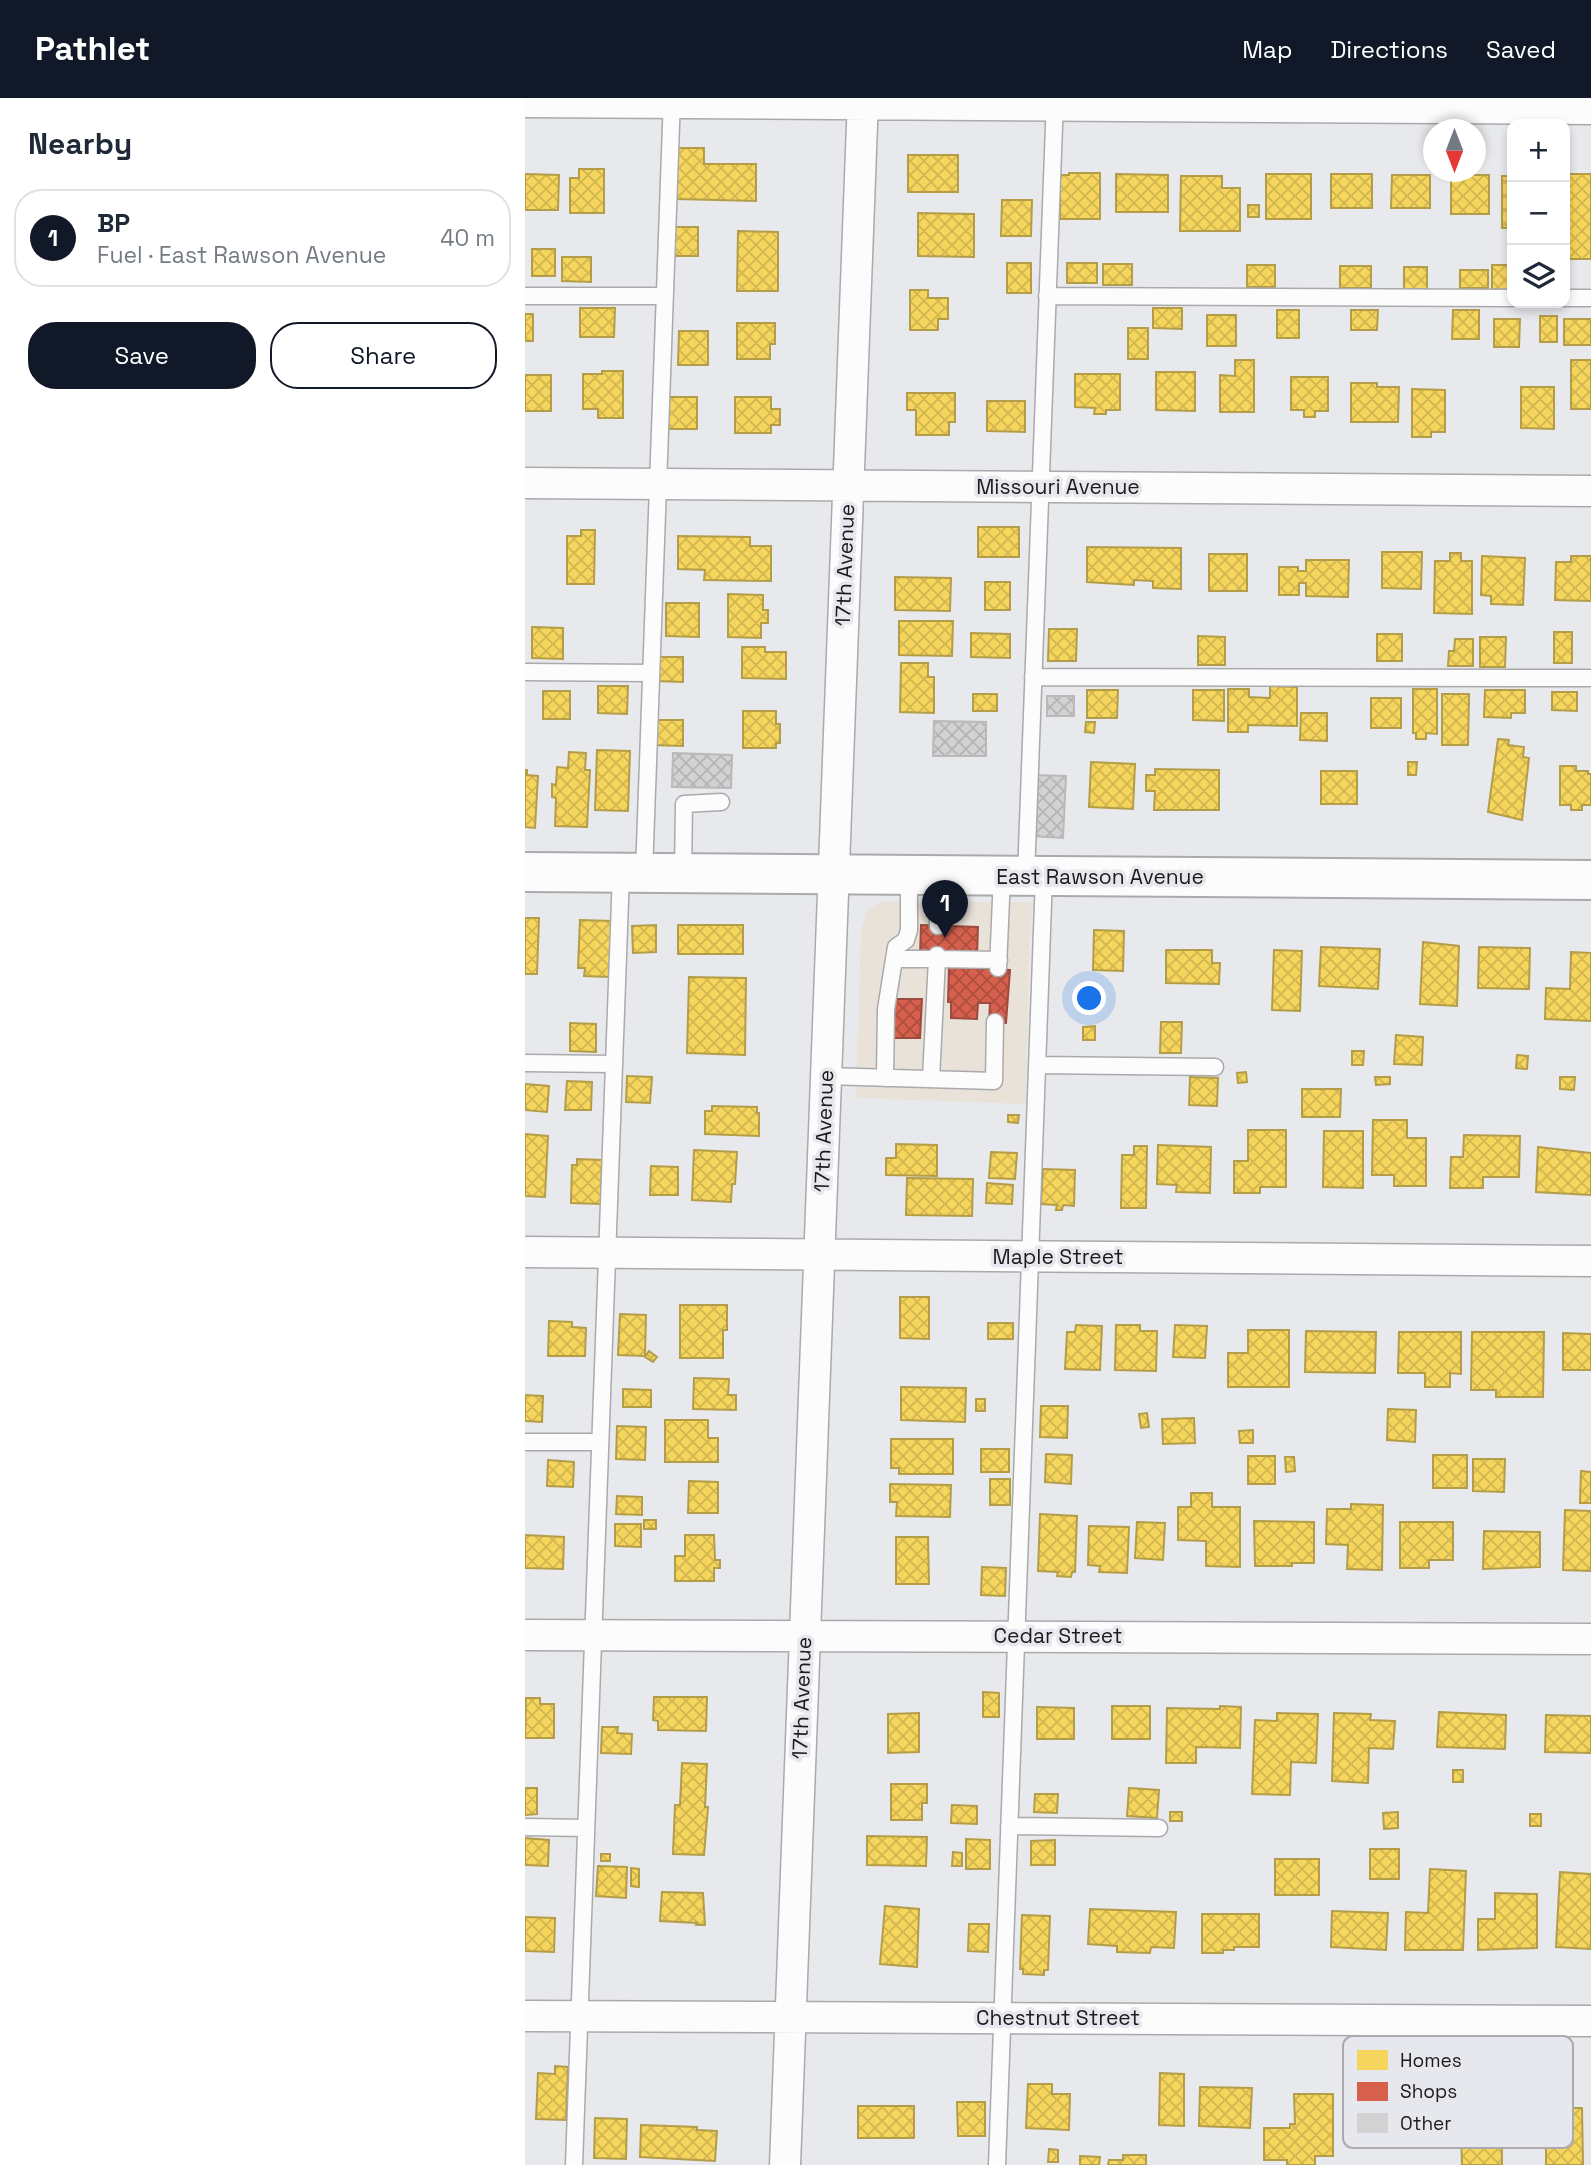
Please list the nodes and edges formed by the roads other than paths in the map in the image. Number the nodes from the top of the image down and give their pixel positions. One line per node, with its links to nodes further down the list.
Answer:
1 (672, 100): 2 (street); 3 (street); 7 (lane)
2 (863, 101): 4 (street); 14 (street, 17th Avenue)
3 (525, 102)
4 (1055, 102): 5 (street); 8 (lane)
5 (1591, 109)
6 (525, 296): 7 (lane)
7 (665, 296): 13 (lane)
8 (1047, 296): 9 (lane); 15 (lane)
9 (1507, 298)
10 (1570, 298): 11 (lane)
11 (1591, 298)
12 (525, 484): 13 (street, Missouri Avenue)
13 (658, 485): 14 (street, Missouri Avenue); 18 (lane)
14 (848, 486): 15 (street, Missouri Avenue); 25 (street, 17th Avenue)
15 (1040, 487): 16 (street, Missouri Avenue); 19 (lane)
16 (1591, 491)
17 (525, 672): 18 (lane)
18 (651, 673): 23 (lane)
19 (1033, 677): 20 (lane); 27 (lane)
20 (1591, 678)
21 (720, 802): 24 (lane)
22 (525, 872): 23 (main road, East Rawson Avenue)
23 (632, 873): 24 (main road, East Rawson Avenue); 34 (lane)
24 (683, 874): 25 (main road, East Rawson Avenue)
25 (833, 875): 26 (main road, East Rawson Avenue); 37 (street, 17th Avenue)
26 (924, 876): 27 (main road, East Rawson Avenue); 29 (lane); 31 (lane)
27 (1024, 876): 28 (main road, East Rawson Avenue); 30 (lane); 35 (lane)
28 (1591, 880)
29 (938, 926)
30 (937, 957): 31 (lane); 39 (lane)
31 (894, 959): 38 (lane)
32 (995, 1023): 39 (lane)
33 (525, 1063): 34 (lane)
34 (614, 1064): 41 (lane)
35 (1037, 1065): 36 (lane); 43 (lane)
36 (1215, 1067)
37 (826, 1076): 38 (lane); 42 (street, 17th Avenue)
38 (885, 1078): 39 (lane)
39 (931, 1079)
40 (525, 1252): 41 (street, Maple Street)
41 (607, 1253): 42 (street, Maple Street); 46 (lane)
42 (819, 1255): 43 (street, Maple Street); 49 (street, 17th Avenue)
43 (1030, 1256): 44 (street, Maple Street); 50 (lane)
44 (1591, 1261)
45 (525, 1442): 46 (lane)
46 (600, 1443): 48 (lane)
47 (525, 1635): 48 (street, Cedar Street)
48 (593, 1635): 49 (street, Cedar Street); 54 (lane)
49 (805, 1636): 50 (street, Cedar Street); 58 (street, 17th Avenue)
50 (1016, 1636): 51 (street, Cedar Street); 52 (lane)
51 (1591, 1639)
52 (1009, 1826): 55 (lane); 59 (lane)
53 (525, 1827): 54 (lane)
54 (586, 1828): 57 (lane)
55 (1159, 1828)
56 (525, 2016): 57 (street, Chestnut Street)
57 (579, 2016): 58 (street, Chestnut Street); 61 (lane)
58 (790, 2017): 59 (street, Chestnut Street); 62 (street, 17th Avenue)
59 (1002, 2018): 60 (street, Chestnut Street); 63 (lane)
60 (1591, 2021)
61 (574, 2165)
62 (785, 2165)
63 (996, 2165)

